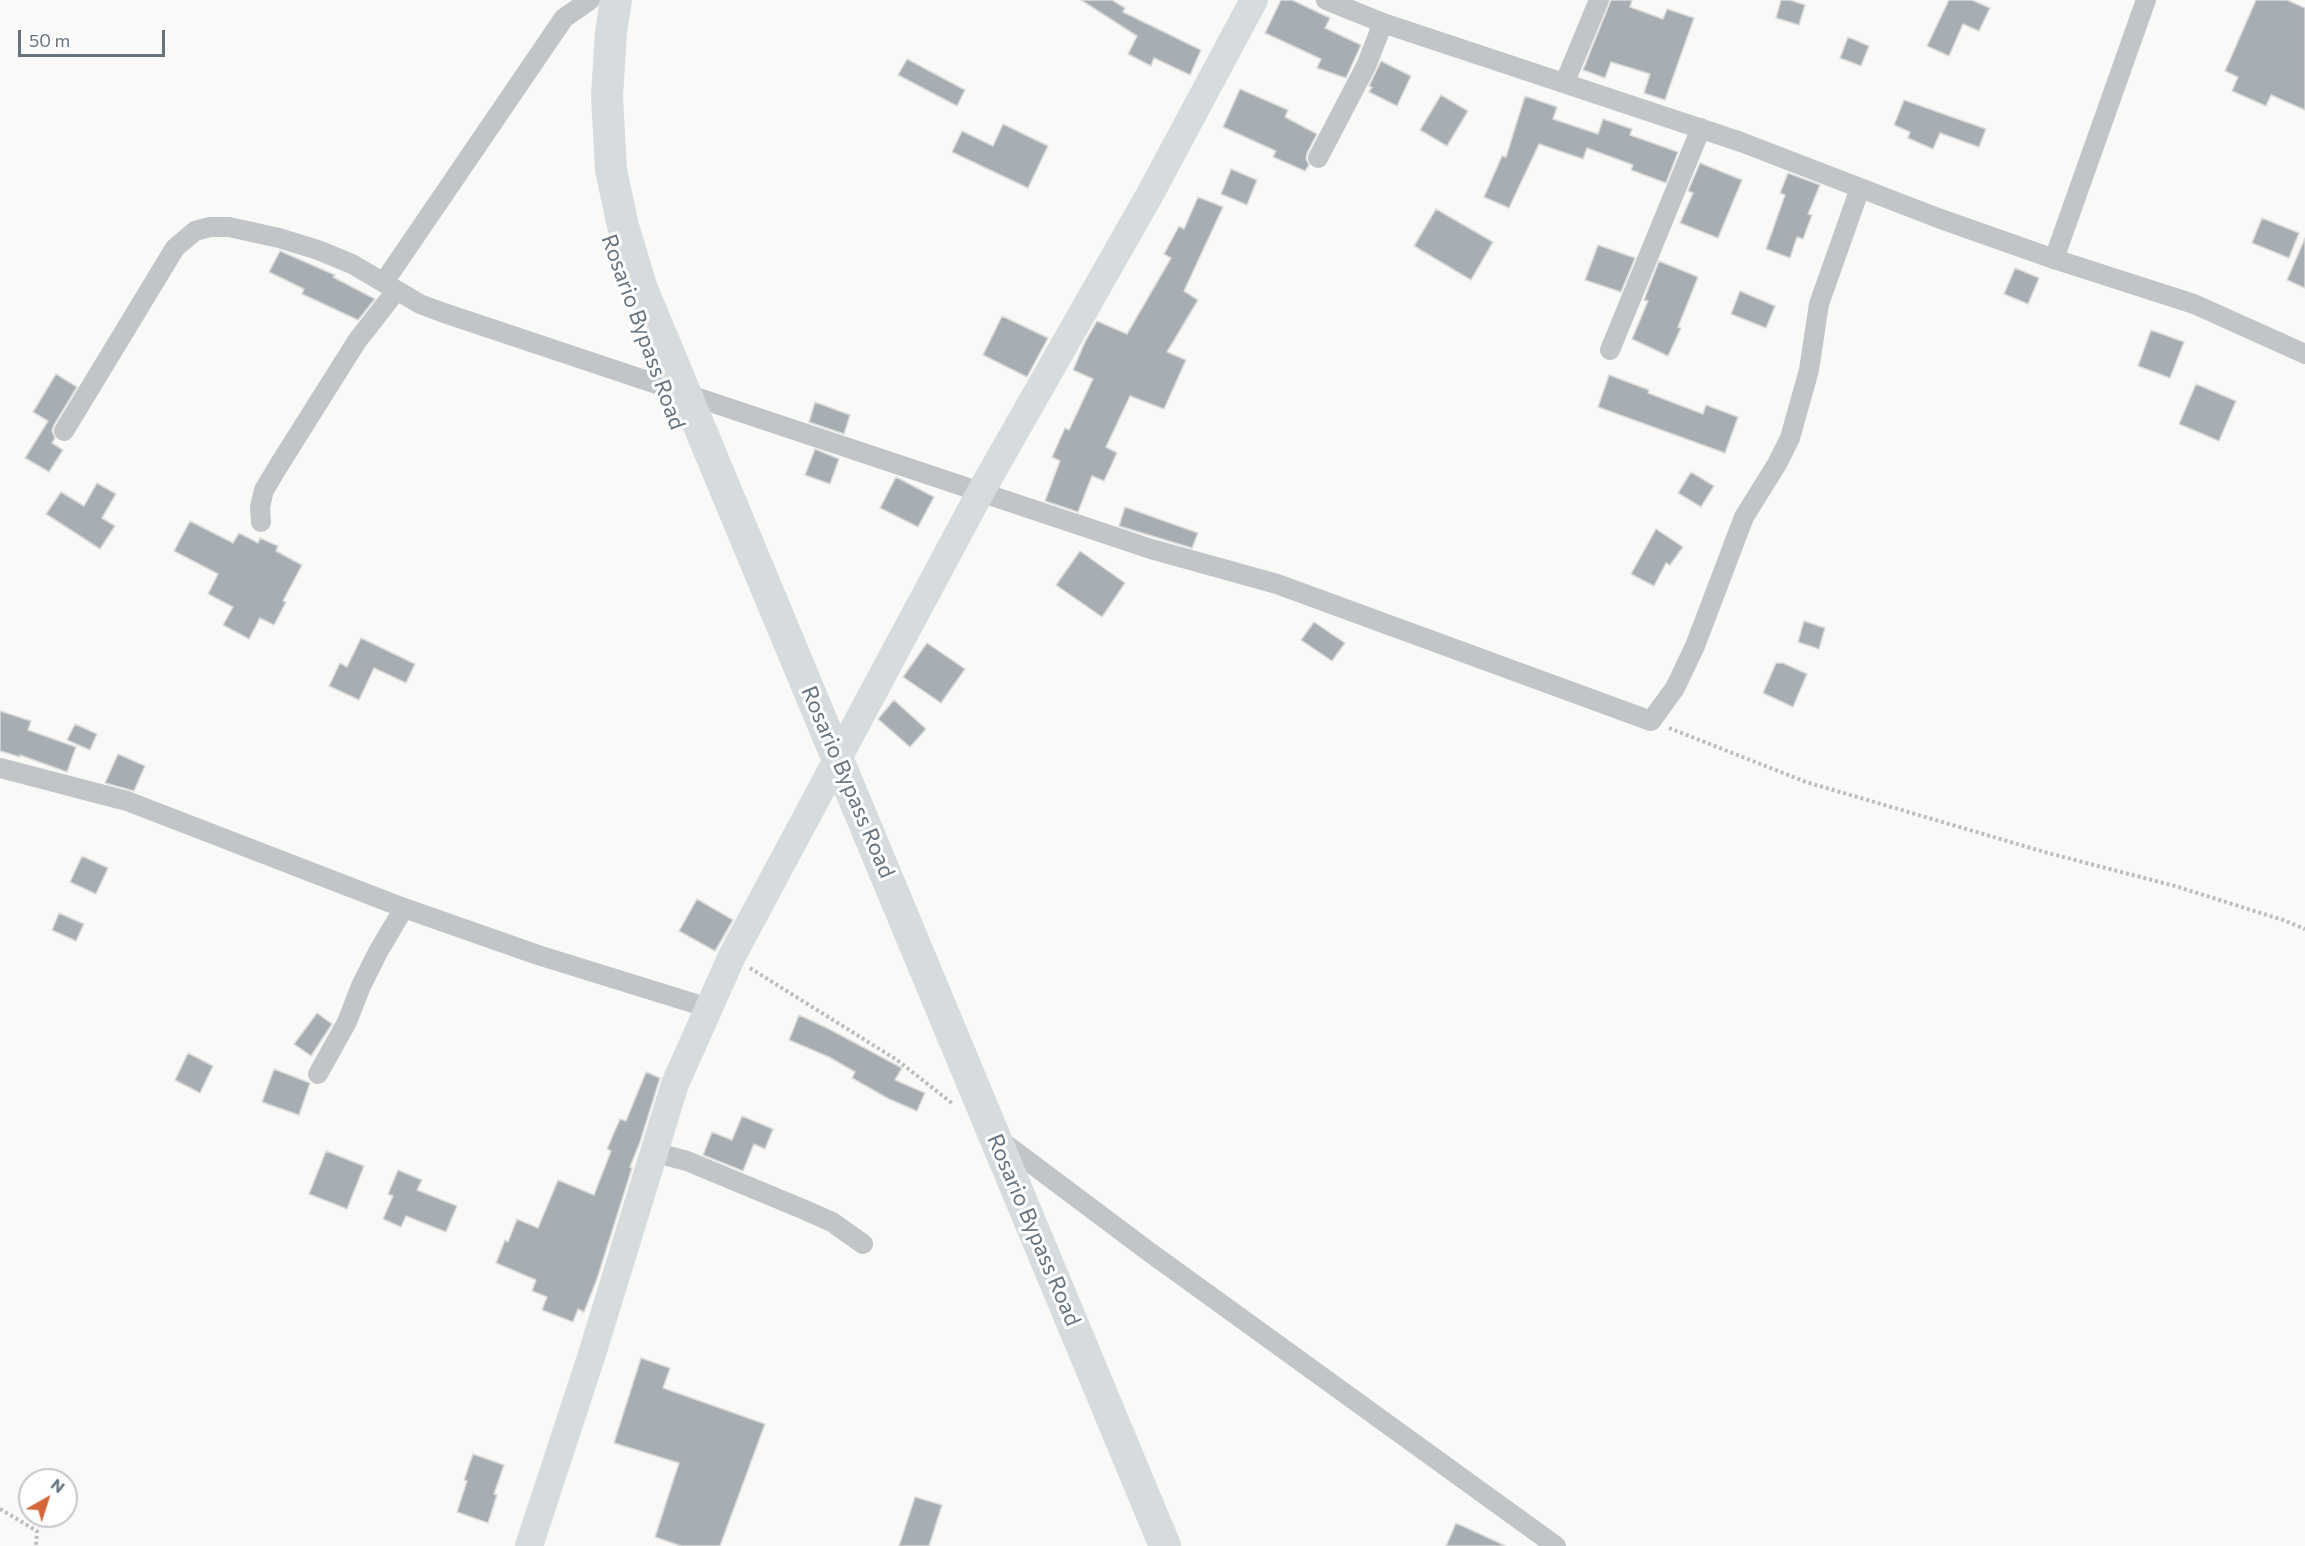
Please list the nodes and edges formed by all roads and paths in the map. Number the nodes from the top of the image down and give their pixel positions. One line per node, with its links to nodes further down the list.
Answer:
1 (590, 0): 14 (street)
2 (596, 0): 17 (main road, Rosario Bypass Road)
3 (616, 0): 17 (main road, Rosario Bypass Road)
4 (1254, 0): 19 (street)
5 (1326, 0): 8 (street)
6 (1599, 0): 9 (street)
7 (2146, 0): 13 (street)
8 (1383, 23): 9 (street); 11 (street)
9 (1565, 82): 10 (street)
10 (1701, 128): 12 (street); 15 (street)
11 (1318, 158)
12 (1860, 188): 13 (street); 21 (street)
13 (2054, 259): 16 (street)
14 (390, 286): 17 (street); 18 (street); 20 (street)
15 (1610, 351)
16 (2305, 354)
17 (671, 388): 19 (street); 23 (main road, Rosario Bypass Road)
18 (63, 431)
19 (980, 493): 21 (street); 23 (street)
20 (261, 522)
21 (1651, 721): 25 (path)
22 (0, 768): 24 (street)
23 (832, 768): 26 (street); 29 (main road, Rosario Bypass Road); 30 (main road, Rosario Bypass Road)
24 (404, 908): 27 (street); 28 (street)
25 (2305, 929)
26 (732, 956): 27 (street); 29 (path)
27 (709, 1008): 31 (street)
28 (318, 1074)
29 (963, 1112): 36 (main road, Rosario Bypass Road)
30 (995, 1136): 37 (main road, Rosario Bypass Road); 38 (street)
31 (653, 1152): 32 (street); 35 (street)
32 (863, 1244)
33 (0, 1509): 34 (path)
34 (36, 1546)
35 (529, 1546)
36 (1142, 1546)
37 (1165, 1546)
38 (1556, 1546)

